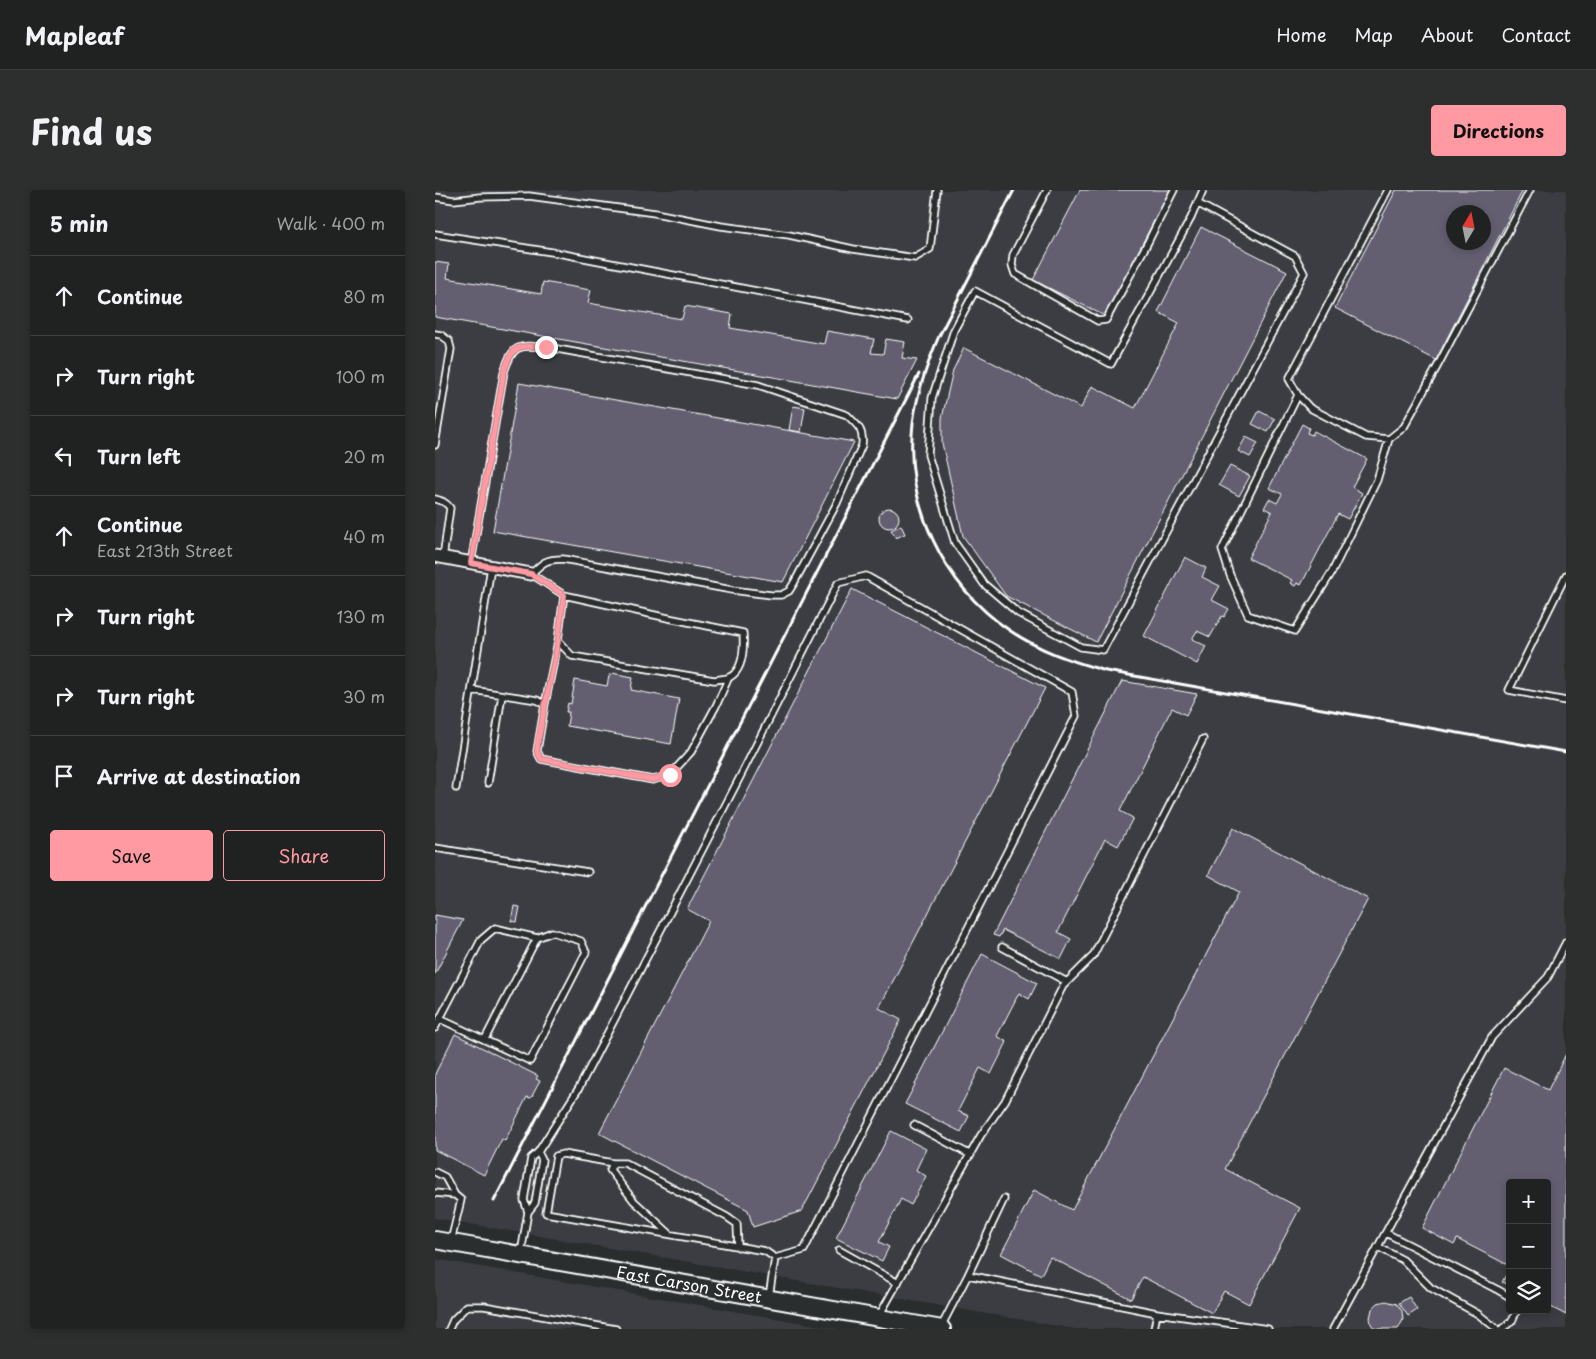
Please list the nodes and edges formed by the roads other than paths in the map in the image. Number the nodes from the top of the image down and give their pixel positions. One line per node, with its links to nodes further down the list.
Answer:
1 (937, 190): 7 (lane)
2 (1047, 190): 3 (lane)
3 (1174, 190)
4 (1203, 190): 9 (lane)
5 (1388, 190): 13 (lane)
6 (1530, 190): 14 (lane)
7 (480, 193): 8 (lane)
8 (435, 197)
9 (1197, 203): 9 (lane)
10 (435, 234): 11 (lane)
11 (908, 320)
12 (435, 334): 15 (lane)
13 (1298, 395): 14 (lane); 14 (lane)
14 (1389, 440)
15 (435, 445)
16 (435, 499): 17 (lane)
17 (439, 557): 18 (street)
18 (471, 563): 19 (street); 20 (lane)
19 (491, 567): 20 (street); 25 (lane)
20 (531, 574): 22 (lane)
21 (1566, 575): 27 (lane)
22 (564, 595): 23 (lane); 24 (lane)
23 (558, 641): 24 (lane); 28 (lane)
24 (729, 678): 28 (lane)
25 (472, 690): 26 (lane); 31 (lane)
26 (502, 695): 28 (lane); 30 (lane)
27 (1566, 701)
28 (545, 704)
29 (1203, 739): 37 (lane)
30 (488, 783)
31 (456, 788)
32 (435, 848): 33 (lane)
33 (588, 872)
34 (537, 938): 38 (lane); 40 (lane); 40 (lane)
35 (1566, 942): 50 (lane)
36 (1002, 946): 37 (lane)
37 (1067, 982): 43 (lane)
38 (440, 1019): 39 (lane); 40 (lane)
39 (435, 1028)
40 (485, 1039)
41 (914, 1125): 43 (lane)
42 (538, 1152): 49 (lane); 49 (lane); 57 (lane)
43 (971, 1155): 59 (lane)
44 (613, 1163): 51 (lane); 51 (lane); 53 (lane)
45 (435, 1172): 47 (lane)
46 (435, 1192): 47 (lane)
47 (455, 1194): 52 (lane)
48 (1004, 1199): 58 (lane)
49 (528, 1212): 56 (lane)
50 (1386, 1233): 54 (lane); 60 (lane)
51 (669, 1234): 53 (lane)
52 (443, 1242): 56 (main road, East Carson Street)
53 (739, 1247): 57 (lane)
54 (1378, 1247): 71 (lane); 72 (lane)
55 (839, 1250): 59 (lane)
56 (520, 1255): 61 (main road, East Carson Street)
57 (775, 1258): 61 (lane)
58 (968, 1275): 62 (lane); 68 (lane)
59 (899, 1283): 64 (lane)
60 (1506, 1295)
61 (769, 1299): 64 (main road, East Carson Street)
62 (1157, 1313): 69 (lane); 70 (lane)
63 (1515, 1314): 73 (lane)
64 (878, 1318): 65 (main road, East Carson Street)
65 (905, 1326): 68 (main road, East Carson Street)
66 (449, 1329): 67 (lane)
67 (616, 1329)
68 (940, 1329)
69 (1154, 1329)
70 (1268, 1329)
71 (1333, 1329)
72 (1497, 1329)
73 (1502, 1329)

